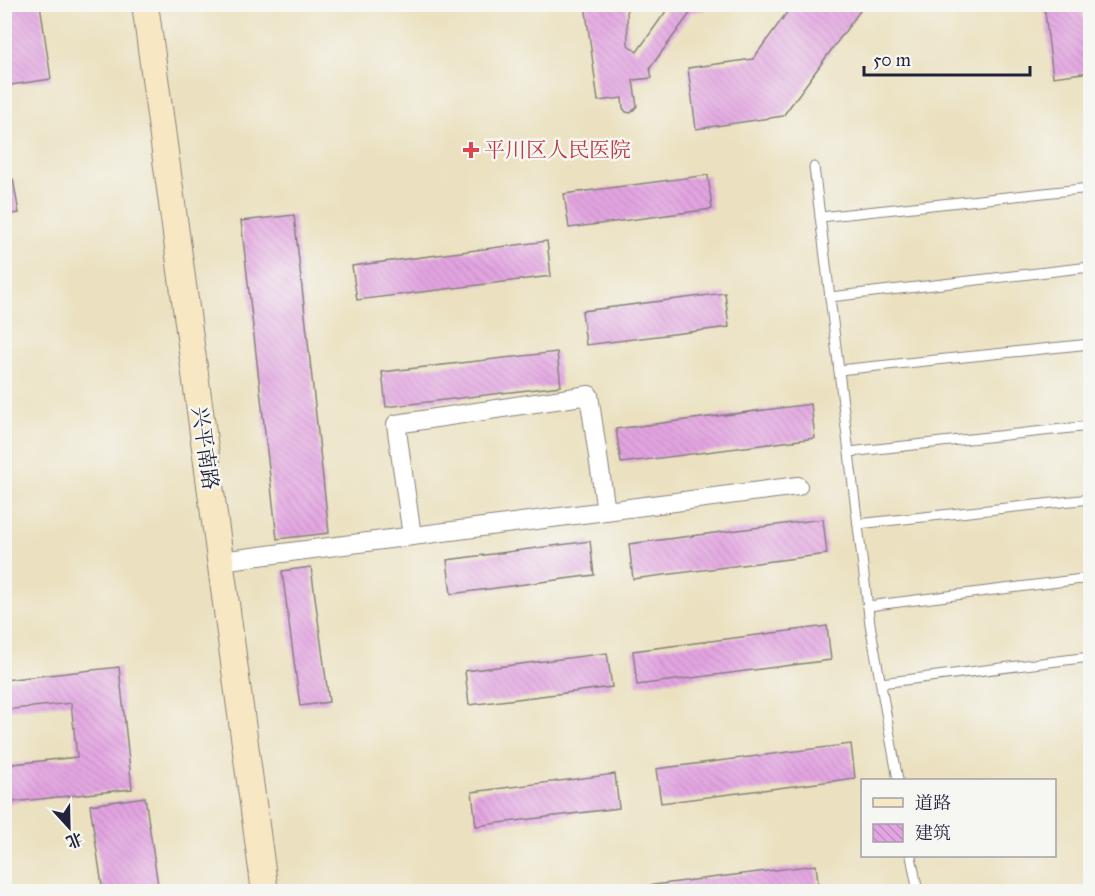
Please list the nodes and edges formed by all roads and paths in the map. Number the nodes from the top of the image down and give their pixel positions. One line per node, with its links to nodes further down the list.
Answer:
1 (145, 4): 16 (main road, 兴平南路)
2 (814, 167): 4 (lane)
3 (1090, 188): 4 (lane)
4 (820, 217): 6 (lane)
5 (1090, 267): 6 (lane)
6 (830, 297): 8 (lane)
7 (1090, 344): 8 (lane)
8 (839, 370): 10 (lane)
9 (1090, 426): 10 (lane)
10 (849, 452): 14 (lane)
11 (798, 486): 13 (street)
12 (1090, 499): 14 (lane)
13 (606, 511): 15 (street); 15 (street)
14 (858, 524): 18 (lane)
15 (412, 536): 16 (street)
16 (221, 561): 23 (main road, 兴平南路)
17 (1090, 578): 18 (lane)
18 (868, 606): 20 (lane)
19 (1090, 657): 20 (lane)
20 (881, 683): 21 (lane)
21 (898, 779)
22 (911, 857): 24 (lane)
23 (265, 891)
24 (918, 891)

